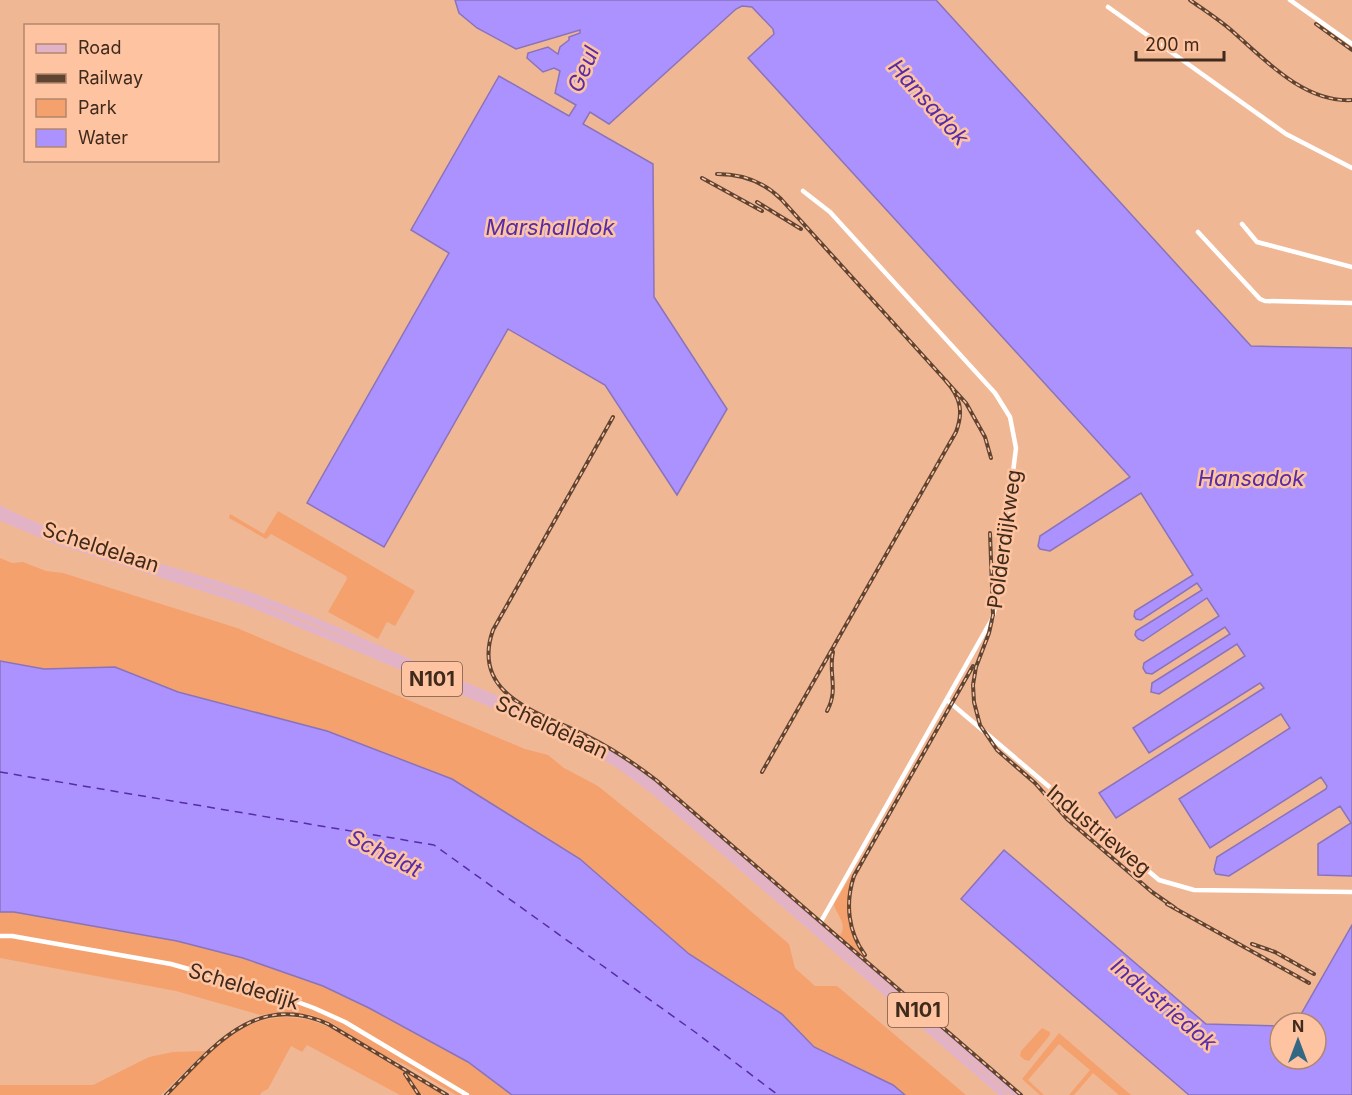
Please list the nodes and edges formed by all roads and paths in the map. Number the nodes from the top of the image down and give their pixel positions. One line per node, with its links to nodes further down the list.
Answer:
1 (1290, 0): 3 (street)
2 (1108, 7): 4 (street)
3 (1352, 44)
4 (1352, 168)
5 (803, 191): 13 (street, Polderdijkweg)
6 (1242, 224): 8 (street)
7 (1198, 232): 9 (street)
8 (1352, 267)
9 (1352, 303)
10 (0, 509): 12 (main road, Scheldelaan / N101)
11 (0, 517): 12 (main road, Scheldelaan / N101)
12 (99, 552): 15 (main road, Scheldelaan / N101)
13 (947, 700): 14 (street, Industrieweg); 15 (street, Polderdijkweg)
14 (1352, 892)
15 (818, 927): 18 (main road, Scheldelaan / N101); 19 (main road, Scheldelaan / N101)
16 (0, 936): 17 (street, Scheldedijk)
17 (467, 1095)
18 (1004, 1095)
19 (1016, 1095)

